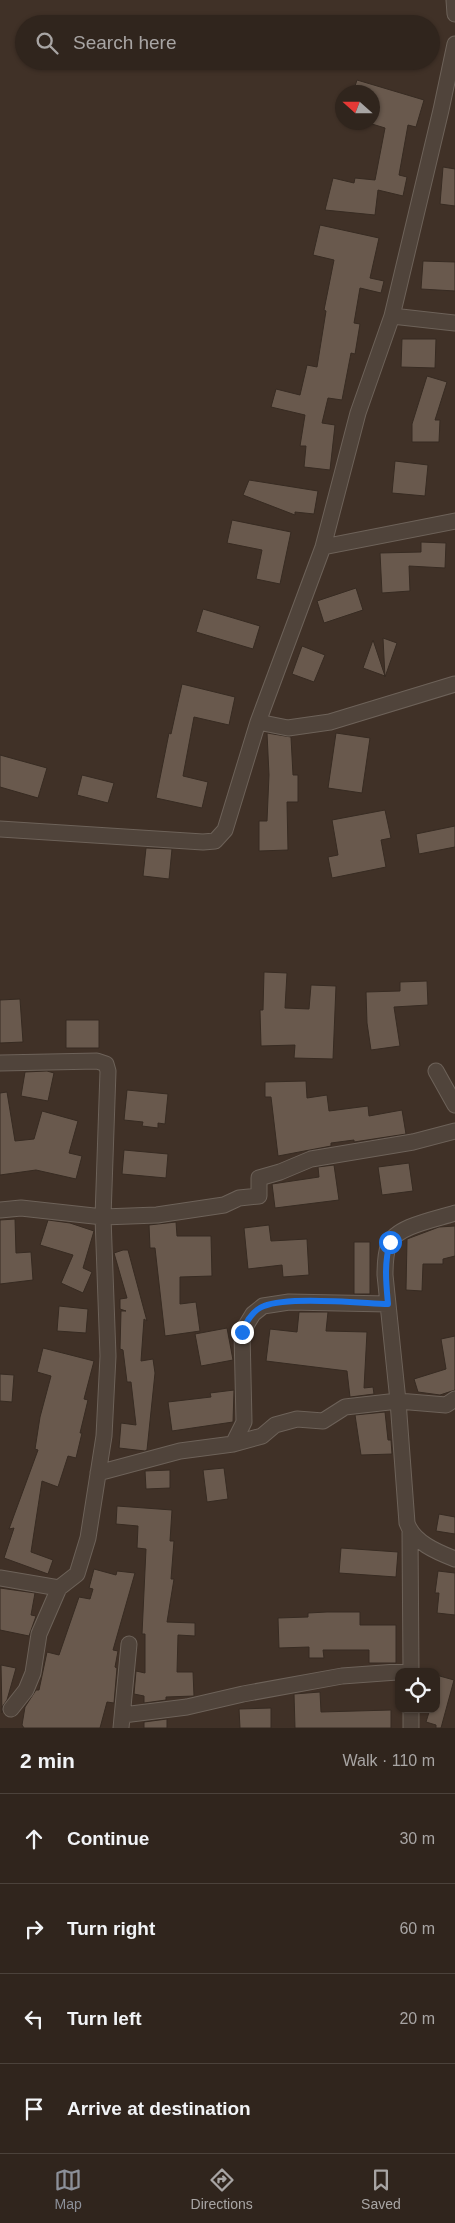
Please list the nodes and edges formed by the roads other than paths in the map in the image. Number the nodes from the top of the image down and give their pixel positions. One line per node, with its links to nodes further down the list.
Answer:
1 (454, 0): 2 (street)
2 (455, 14)
3 (455, 44): 4 (street)
4 (392, 316): 5 (street); 7 (street)
5 (455, 323)
6 (455, 521): 7 (street)
7 (323, 547): 9 (street)
8 (455, 684): 9 (street)
9 (258, 722): 10 (street)
10 (0, 829)
11 (0, 1063): 17 (street)
12 (436, 1071): 13 (street)
13 (455, 1104)
14 (455, 1131): 17 (street)
15 (0, 1210): 17 (street)
16 (455, 1213): 18 (street)
17 (103, 1217): 22 (street)
18 (388, 1304): 20 (street); 21 (street)
19 (455, 1399): 20 (street)
20 (398, 1401): 21 (street); 23 (street)
21 (233, 1444): 22 (street)
22 (98, 1474): 26 (street)
23 (410, 1533): 24 (street); 28 (street)
24 (455, 1559)
25 (0, 1578): 26 (street)
26 (59, 1588): 30 (street)
27 (129, 1644): 32 (street)
28 (411, 1668)
29 (395, 1672): 32 (street)
30 (11, 1709)
31 (410, 1713): 33 (street)
32 (122, 1721)
33 (411, 1728)

